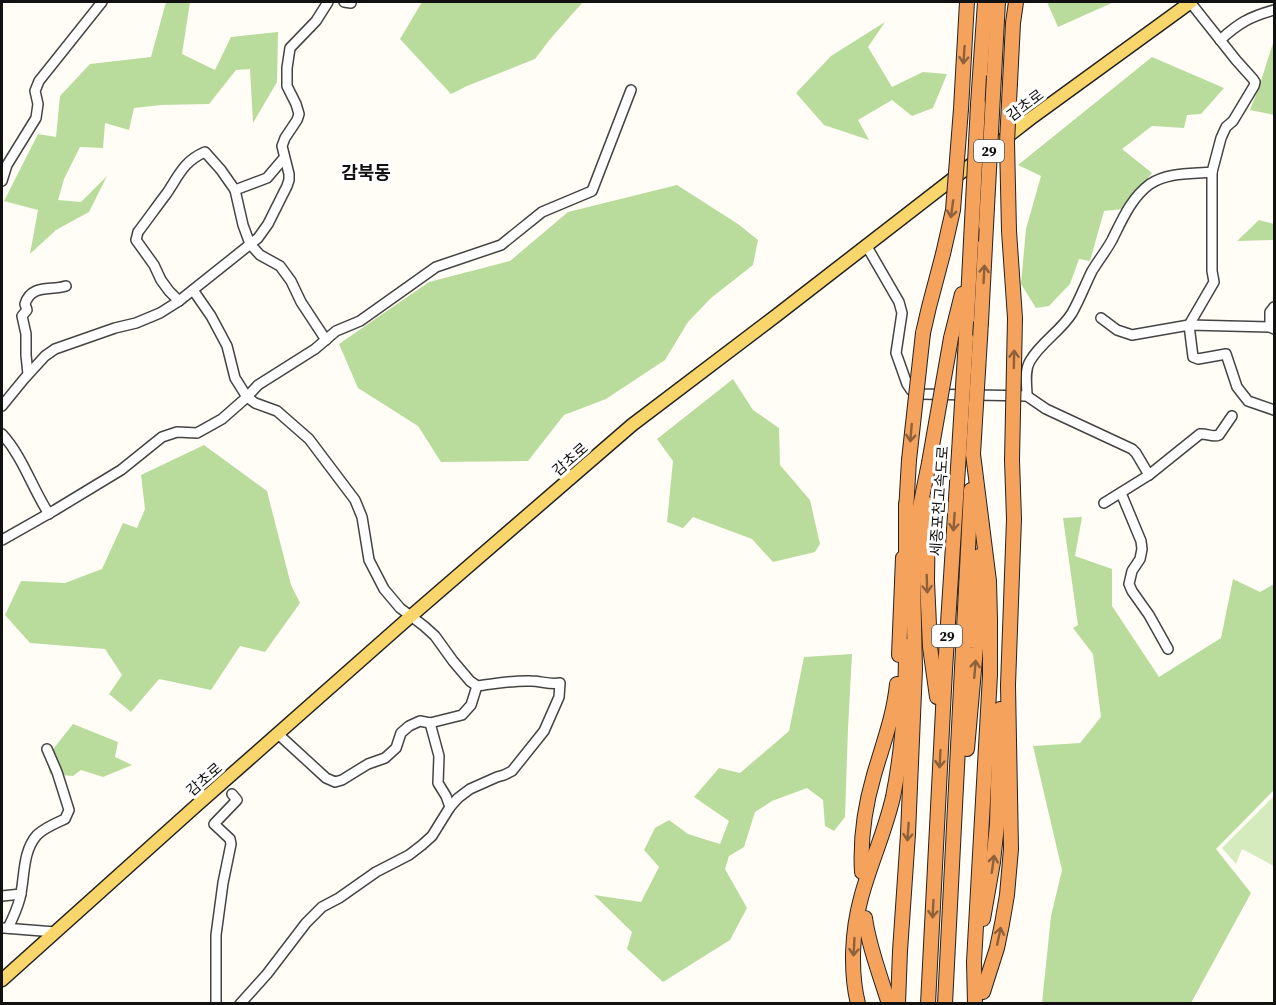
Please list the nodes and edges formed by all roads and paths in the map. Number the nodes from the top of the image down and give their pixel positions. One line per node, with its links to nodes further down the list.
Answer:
1 (102, 2): 13 (street)
2 (328, 2): 11 (street)
3 (967, 2): 39 (highway, one-way to 39, bridge)
4 (985, 2): 24 (highway, 세종포천고속도로 / 29, bridge)
5 (998, 2): 33 (highway, 세종포천고속도로 / 29, one-way to 5, bridge)
6 (1016, 2): 34 (highway, one-way to 6, bridge)
7 (1191, 2): 9 (street); 16 (main road, 감초로)
8 (1275, 10): 9 (street)
9 (1220, 40): 12 (street)
10 (631, 90): 25 (street)
11 (284, 158): 14 (street); 15 (street)
12 (1212, 172): 22 (street); 27 (street)
13 (2, 182)
14 (235, 190): 15 (street); 19 (street)
15 (250, 244): 18 (street); 25 (street)
16 (866, 245): 27 (street); 43 (main road, 감초로)
17 (66, 286): 26 (street)
18 (193, 290): 19 (street); 28 (street)
19 (179, 301): 26 (street)
20 (1275, 307): 23 (street)
21 (1101, 318): 22 (street)
22 (1189, 325): 23 (street); 30 (street)
23 (1272, 328)
24 (959, 338): 33 (highway, 세종포천고속도로 / 29, bridge); 35 (highway, bridge)
25 (326, 340): 28 (street)
26 (28, 374): 29 (street)
27 (1027, 396): 36 (street)
28 (247, 397): 41 (street); 43 (street)
29 (2, 406)
30 (1275, 410)
31 (1232, 417): 36 (street)
32 (2, 434): 41 (street)
33 (966, 453): 40 (highway); 47 (highway, 세종포천고속도로 / 29, one-way to 47); 56 (highway, 세종포천고속도로 / 29)
34 (1012, 460): 61 (highway, one-way to 34); 63 (highway, one-way to 34)
35 (929, 463): 47 (highway, one-way to 47); 68 (highway, one-way to 68)
36 (1149, 475): 37 (street)
37 (1121, 493): 38 (street); 44 (street)
38 (1104, 503)
39 (906, 504): 54 (highway); 66 (highway, one-way to 66)
40 (981, 512): 56 (highway, one-way to 40); 61 (highway)
41 (49, 514): 42 (street)
42 (2, 540)
43 (411, 616): 45 (street); 48 (main road, 감초로)
44 (1168, 650)
45 (477, 686): 46 (street); 53 (street)
46 (430, 723): 48 (street); 53 (street)
47 (942, 727): 69 (highway, 세종포천고속도로 / 29, one-way to 69)
48 (278, 734): 50 (main road, 감초로)
49 (47, 749): 55 (street)
50 (232, 774): 51 (main road, 감초로); 52 (street)
51 (214, 789): 52 (street); 60 (main road, 감초로)
52 (232, 794): 64 (street)
53 (450, 807): 65 (street)
54 (862, 872)
55 (21, 894): 57 (street); 59 (street)
56 (951, 895): 70 (highway, 세종포천고속도로 / 29)
57 (2, 896)
58 (865, 918): 67 (highway)
59 (4, 928): 60 (street)
60 (55, 932): 62 (main road, 감초로)
61 (974, 962): 63 (highway)
62 (2, 980)
63 (979, 998)
64 (216, 1004)
65 (240, 1004)
66 (858, 1004)
67 (889, 1004)
68 (897, 1004)
69 (928, 1004)
70 (945, 1004)

